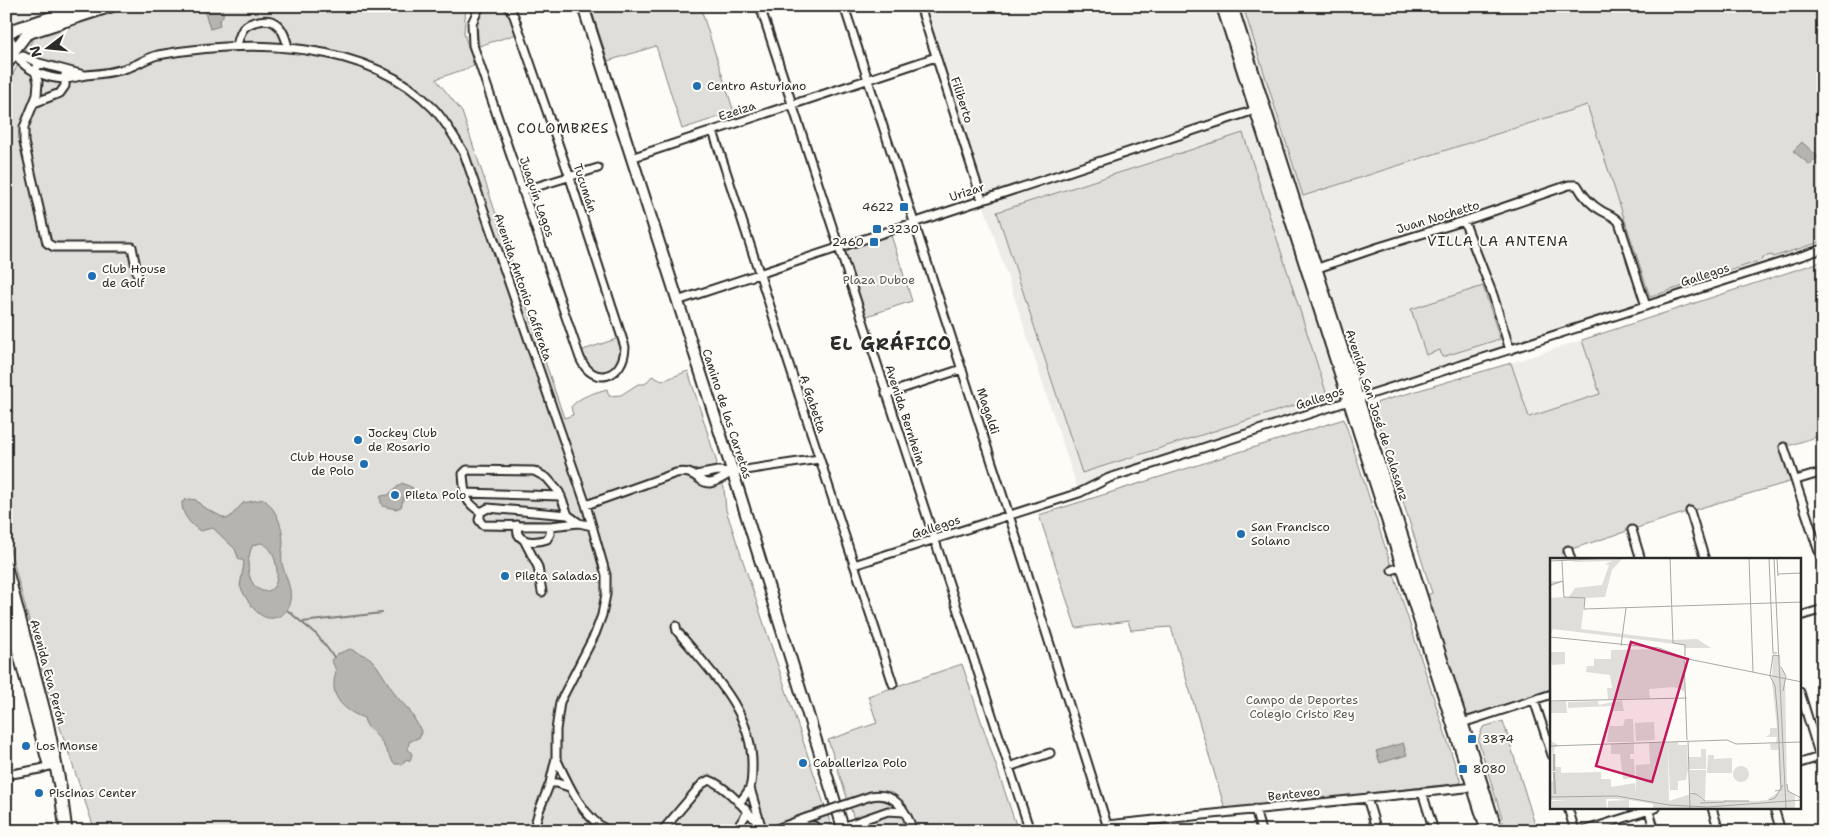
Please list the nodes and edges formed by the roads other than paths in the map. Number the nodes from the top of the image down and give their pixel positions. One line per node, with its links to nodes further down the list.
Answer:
1 (85, 6): 11 (main road)
2 (112, 6): 15 (main road)
3 (480, 6): 29 (street, Juaquín Lagos)
4 (508, 6): 28 (street, Tucumán)
5 (583, 6): 26 (main road, Camino de las Carretas)
6 (760, 6): 23 (street, Avenida Bernheim)
7 (844, 6): 21 (street, Magaldi)
8 (920, 6): 14 (street, Filiberto)
9 (1222, 6): 24 (main road, Avenida San José de Calasanz)
10 (1232, 6): 24 (main road, Avenida San José de Calasanz)
11 (6, 36): 15 (main road)
12 (237, 46): 13 (street, Avenida Antonio Cafferata); 13 (street); 19 (street, Avenida Antonio Cafferata)
13 (288, 48): 53 (street, Avenida Antonio Cafferata)
14 (936, 57): 21 (street, Ezeiza); 30 (street, Filiberto)
15 (10, 60): 16 (street, Avenida Antonio Cafferata); 18 (street, Avenida Antonio Cafferata)
16 (38, 63): 17 (street, Avenida Antonio Cafferata); 18 (street)
17 (66, 70): 19 (street, Avenida Antonio Cafferata); 20 (street)
18 (35, 71): 20 (street, Avenida Antonio Cafferata); 22 (street)
19 (84, 76): 20 (street, Avenida Antonio Cafferata)
20 (65, 79): 22 (street)
21 (868, 80): 23 (street, Ezeiza); 31 (street, Magaldi)
22 (34, 103): 37 (street)
23 (792, 104): 25 (street, Ezeiza); 33 (street, Avenida Bernheim)
24 (1260, 109): 30 (street, Urizar); 35 (main road, Avenida San José de Calasanz)
25 (713, 131): 26 (street, Ezeiza); 36 (street, A Gabetta)
26 (631, 158): 38 (main road, Camino de las Carretas)
27 (598, 168): 28 (street)
28 (569, 175): 29 (street); 42 (street, Tucumán)
29 (522, 191): 42 (street, Juaquín Lagos)
30 (982, 200): 31 (street, Urizar)
31 (914, 222): 33 (street, Urizar); 41 (street, Magaldi)
32 (1464, 222): 35 (street, Juan Nochetto); 39 (street, Juan Nochetto); 40 (street)
33 (838, 248): 36 (street, Urizar); 43 (street, Avenida Bernheim)
34 (1823, 249): 39 (street, Gallegos)
35 (1311, 270): 44 (main road, Avenida San José de Calasanz); 45 (main road, Avenida San José de Calasanz)
36 (759, 274): 38 (street, Urizar); 47 (street, A Gabetta)
37 (138, 278)
38 (677, 301): 48 (main road, Camino de las Carretas)
39 (1646, 306): 40 (street, Gallegos)
40 (1510, 350): 44 (street, Gallegos)
41 (962, 369): 43 (street); 57 (street, Magaldi)
42 (611, 374)
43 (886, 394): 64 (street, Avenida Bernheim)
44 (1358, 398): 45 (street, Gallegos); 85 (main road, Avenida San José de Calasanz)
45 (1348, 401): 57 (street, Gallegos); 73 (main road, Avenida San José de Calasanz)
46 (1784, 447): 50 (street)
47 (819, 459): 48 (street); 72 (street, A Gabetta)
48 (732, 472): 53 (street); 112 (main road, Camino de las Carretas)
49 (1823, 472): 50 (street)
50 (1796, 480): 65 (street)
51 (465, 494): 52 (street); 52 (street); 55 (street)
52 (560, 496): 56 (street)
53 (586, 505): 61 (street, Avenida Antonio Cafferata)
54 (1690, 511): 70 (street)
55 (481, 512): 56 (street); 59 (street)
56 (568, 515): 58 (street)
57 (1010, 515): 64 (street, Gallegos); 110 (street, Magaldi)
58 (579, 523): 60 (street); 61 (street)
59 (517, 525): 60 (street); 66 (street)
60 (550, 526): 66 (street)
61 (592, 526): 89 (street, Avenida Antonio Cafferata)
62 (1632, 530): 69 (street)
63 (1823, 536): 65 (street)
64 (935, 539): 72 (street, Gallegos); 92 (street, Avenida Bernheim)
65 (1814, 539): 71 (street)
66 (524, 540): 76 (street)
67 (1568, 550): 68 (street)
68 (1570, 558)
69 (1640, 558)
70 (1704, 558)
71 (1823, 564)
72 (854, 565): 81 (street, A Gabetta)
73 (1402, 566): 74 (street); 85 (main road, Avenida San José de Calasanz)
74 (1392, 570)
75 (7, 575): 91 (main road, Avenida Eva Perón)
76 (542, 592)
77 (6, 604): 91 (main road, Avenida Eva Perón)
78 (1823, 609): 79 (street)
79 (1802, 615)
80 (676, 626): 97 (street)
81 (893, 684)
82 (1550, 695): 84 (street)
83 (1802, 698): 88 (street)
84 (1534, 700): 85 (street); 86 (street)
85 (1458, 724): 96 (main road, Avenida San José de Calasanz)
86 (1550, 749)
87 (1050, 754): 92 (street)
88 (1822, 757): 90 (street)
89 (556, 758): 94 (street, Avenida Antonio Cafferata); 95 (street)
90 (1802, 762)
91 (53, 765): 93 (street); 113 (main road, Avenida Eva Perón)
92 (1009, 767): 122 (street, Avenida Bernheim)
93 (6, 775)
94 (550, 784): 95 (street); 114 (street, Avenida Antonio Cafferata)
95 (569, 787): 115 (street)
96 (1478, 787): 98 (street, Benteveo); 126 (main road, Avenida San José de Calasanz); 127 (main road, Avenida San José de Calasanz)
97 (750, 788): 100 (street); 111 (street)
98 (1422, 792): 99 (street, Benteveo); 125 (street)
99 (1367, 798): 101 (street, Benteveo); 124 (street)
100 (739, 803): 107 (street); 116 (street)
101 (1254, 809): 110 (street, Benteveo); 123 (street)
102 (1569, 810): 128 (street)
103 (1648, 810): 129 (street)
104 (1651, 810): 130 (street)
105 (1713, 810): 131 (street)
106 (1775, 810): 132 (street)
107 (748, 812): 111 (street); 117 (street)
108 (904, 812): 109 (street, bridge); 112 (street); 121 (street)
109 (802, 821): 118 (street); 119 (street)
110 (1108, 828)
111 (762, 829)
112 (843, 829): 120 (street)
113 (66, 831)
114 (533, 831)
115 (608, 831)
116 (662, 831)
117 (735, 831)
118 (771, 831)
119 (820, 831)
120 (831, 831)
121 (914, 831)
122 (1030, 831)
123 (1261, 831)
124 (1377, 831)
125 (1434, 831)
126 (1487, 831)
127 (1497, 831)
128 (1575, 831)
129 (1583, 831)
130 (1655, 831)
131 (1719, 831)
132 (1781, 831)

